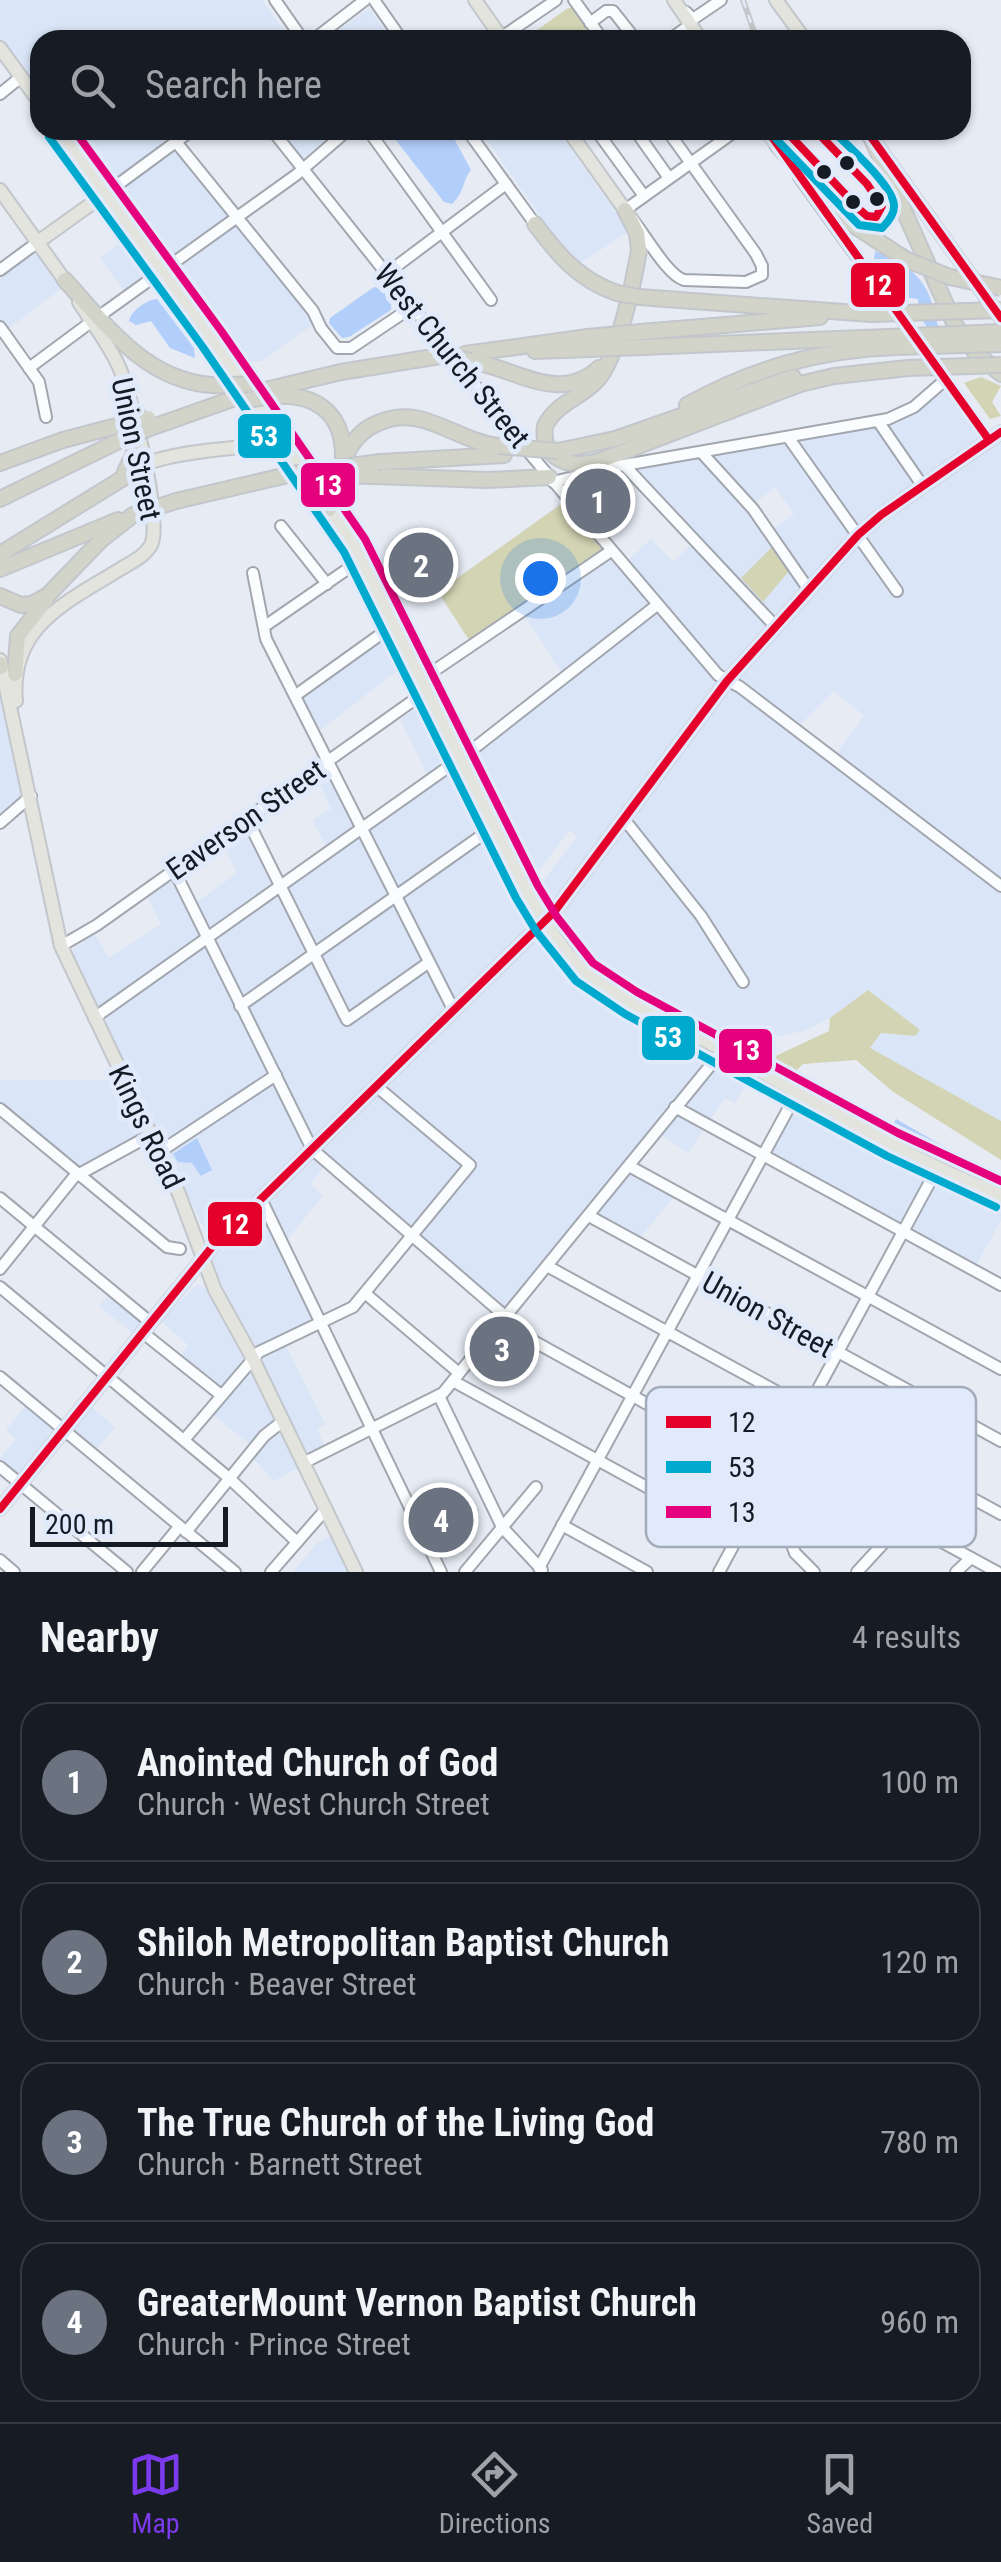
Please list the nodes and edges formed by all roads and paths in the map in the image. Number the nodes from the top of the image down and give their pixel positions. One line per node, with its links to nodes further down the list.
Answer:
1 (274, 0): 11 (street)
2 (365, 0): 12 (street)
3 (374, 0): 13 (street)
4 (474, 0): 14 (main road)
5 (556, 0): 15 (street)
6 (574, 0): 16 (street)
7 (674, 0): 10 (main road)
8 (721, 0): 10 (street)
9 (776, 0): 21 (main road)
10 (692, 22): 19 (street); 20 (main road)
11 (296, 30)
12 (326, 30)
13 (395, 30)
14 (494, 30)
15 (515, 30)
16 (595, 30)
17 (596, 30): 18 (street)
18 (628, 30)
19 (682, 30)
20 (696, 30)
21 (798, 30)
22 (0, 48): 23 (main road)
23 (21, 77): 24 (main road); 25 (street)
24 (30, 89)
25 (0, 94)
26 (66, 140): 47 (main road)
27 (179, 140): 40 (street)
28 (280, 140): 43 (street, West Church Street)
29 (336, 140): 43 (street)
30 (375, 140): 52 (street)
31 (474, 140): 45 (street)
32 (575, 140): 49 (main road)
33 (603, 140): 48 (street)
34 (642, 140): 44 (street)
35 (674, 140): 42 (street)
36 (723, 140): 42 (street)
37 (774, 140): 41 (main road)
38 (872, 140): 75 (highway)
39 (873, 140): 63 (main road)
40 (176, 142): 47 (street); 50 (street)
41 (778, 145): 58 (highway, bridge); 76 (street)
42 (690, 163): 44 (street); 49 (street)
43 (302, 168): 50 (street); 56 (street, West Church Street)
44 (670, 178): 48 (street)
45 (506, 184): 51 (street); 52 (street)
46 (0, 190): 53 (main road)
47 (106, 194): 53 (main road); 55 (main road)
48 (644, 196): 49 (street)
49 (625, 210): 68 (highway)
50 (237, 217): 55 (street); 60 (street)
51 (535, 224): 62 (highway, bridge)
52 (442, 232): 56 (street); 59 (street)
53 (38, 242): 54 (street); 57 (main road)
54 (0, 270)
55 (162, 271): 64 (street); 91 (main road)
56 (386, 274): 60 (street, West Church Street)
57 (64, 280): 64 (highway)
58 (1001, 288)
59 (491, 300)
60 (412, 308): 94 (street, West Church Street)
61 (1001, 310): 62 (highway, bridge)
62 (871, 314): 67 (highway)
63 (1001, 318)
64 (95, 319): 73 (street); 78 (highway); 81 (main road, Union Street)
65 (0, 327): 73 (street)
66 (1001, 332): 69 (highway, bridge)
67 (641, 340): 69 (highway); 71 (highway, bridge)
68 (615, 342): 71 (highway); 74 (highway)
69 (891, 342): 70 (highway, bridge); 82 (highway)
70 (1001, 344)
71 (468, 357): 77 (highway, bridge)
72 (1001, 364): 74 (highway, bridge)
73 (29, 368): 79 (street)
74 (908, 368): 82 (highway)
75 (1001, 374)
76 (946, 380): 80 (street); 84 (street)
77 (261, 390): 78 (highway, bridge); 92 (highway)
78 (237, 395): 81 (highway); 81 (highway)
79 (46, 417)
80 (878, 422): 83 (street); 95 (street)
81 (136, 424): 87 (highway); 88 (main road, Union Street); 93 (highway); 96 (highway)
82 (637, 431): 85 (highway, bridge)
83 (788, 436): 86 (street); 100 (street)
84 (995, 436): 95 (main road)
85 (501, 451): 90 (highway); 92 (highway)
86 (702, 453): 89 (street); 108 (street)
87 (0, 463)
88 (146, 464): 91 (main road); 93 (highway); 115 (main road, Union Street)
89 (624, 466): 94 (street); 114 (street)
90 (378, 469): 91 (highway, bridge); 94 (highway)
91 (290, 472): 97 (main road); 98 (highway, bridge)
92 (342, 474): 97 (highway)
93 (118, 479): 102 (highway)
94 (551, 479): 101 (street, West Church Street)
95 (922, 485): 100 (main road)
96 (0, 499)
97 (329, 508): 103 (main road)
98 (133, 515): 104 (highway); 107 (highway)
99 (281, 526): 106 (street)
100 (858, 535): 108 (main road); 109 (street)
101 (610, 551): 111 (street, West Church Street); 117 (street, Eaverson Street)
102 (0, 554)
103 (362, 559): 106 (street); 112 (main road)
104 (0, 569)
105 (254, 573): 113 (street)
106 (327, 584): 113 (street)
107 (55, 588): 110 (highway); 115 (highway)
108 (809, 590): 114 (main road)
109 (897, 591)
110 (0, 596)
111 (657, 606): 116 (street, West Church Street); 119 (street)
112 (395, 624): 117 (main road); 118 (street)
113 (265, 626): 118 (street)
114 (776, 627): 116 (main road)
115 (4, 666): 121 (main road, Kings Road)
116 (727, 681): 123 (main road); 129 (street, West Church Street)
117 (425, 685): 119 (main road); 120 (street, Eaverson Street)
118 (296, 694): 120 (street)
119 (461, 758): 125 (main road); 126 (street)
120 (329, 762): 122 (street, Eaverson Street); 126 (street)
121 (31, 796): 124 (street); 133 (main road, Kings Road)
122 (248, 818): 127 (street, Eaverson Street); 128 (street)
123 (624, 819): 131 (main road); 136 (street)
124 (0, 823)
125 (495, 826): 130 (street); 131 (main road)
126 (362, 828): 128 (street); 130 (street)
127 (174, 870): 132 (street); 133 (street, Eaverson Street)
128 (281, 886): 132 (street); 134 (street)
129 (1001, 886)
130 (396, 896): 134 (street); 135 (street)
131 (544, 922): 138 (main road); 140 (main road)
132 (207, 937): 137 (street); 139 (street)
133 (61, 946): 139 (main road, Kings Road)
134 (314, 953): 135 (street); 137 (street)
135 (428, 963): 138 (street)
136 (742, 982)
137 (240, 1006): 141 (street)
138 (454, 1011): 142 (main road)
139 (94, 1018): 146 (main road, Kings Road)
140 (723, 1050): 143 (main road); 144 (street)
141 (276, 1076): 147 (street); 148 (street)
142 (376, 1086): 147 (main road); 160 (street)
143 (798, 1091): 149 (street); 151 (main road)
144 (675, 1107): 149 (street); 150 (street)
145 (0, 1109): 152 (street)
146 (149, 1136): 148 (main road, Kings Road); 152 (street)
147 (312, 1149): 155 (main road); 160 (street)
148 (158, 1153): 162 (main road, Kings Road)
149 (764, 1156): 157 (street); 159 (street)
150 (629, 1166): 156 (street); 157 (street)
151 (938, 1167): 153 (main road); 159 (street)
152 (78, 1174): 158 (street); 161 (street)
153 (1001, 1194)
154 (0, 1198): 158 (street)
155 (261, 1200): 162 (main road); 171 (street)
156 (589, 1216): 163 (street); 165 (street, Union Street)
157 (729, 1220): 165 (street); 169 (street)
158 (35, 1226): 164 (street); 172 (street)
159 (903, 1232): 166 (street); 169 (street)
160 (414, 1236): 168 (street); 170 (street)
161 (180, 1249)
162 (202, 1257): 172 (main road); 175 (main road, Kings Road)
163 (548, 1266): 170 (street); 173 (street)
164 (0, 1269)
165 (698, 1276): 173 (street); 174 (street, Union Street)
166 (1001, 1286)
167 (0, 1287): 177 (street)
168 (366, 1294): 171 (street); 179 (street)
169 (868, 1296): 174 (street); 176 (street)
170 (506, 1316): 179 (street); 185 (street)
171 (320, 1324): 175 (street); 189 (street)
172 (146, 1327): 177 (main road); 183 (street)
173 (668, 1332): 180 (street); 185 (street)
174 (838, 1352): 181 (street); 182 (street, Union Street)
175 (252, 1357): 183 (street); 187 (main road, Kings Road)
176 (1001, 1369)
177 (107, 1376): 190 (main road); 191 (street)
178 (0, 1377): 190 (street)
179 (456, 1377): 184 (street); 193 (street)
180 (769, 1387)
181 (819, 1387)
182 (903, 1387)
183 (221, 1396): 191 (street)
184 (439, 1396): 189 (street); 205 (street)
185 (632, 1396): 186 (street); 193 (street)
186 (646, 1404)
187 (283, 1421): 194 (main road, Kings Road); 196 (street)
188 (976, 1427): 192 (street, Union Street)
189 (371, 1429): 194 (street); 221 (street)
190 (64, 1430): 197 (main road); 206 (street)
191 (184, 1440): 196 (street)
192 (1001, 1440)
193 (598, 1460): 199 (street); 204 (street)
194 (303, 1463): 202 (main road, Kings Road)
195 (0, 1467): 197 (street)
196 (230, 1478): 206 (street); 207 (street)
197 (21, 1484): 201 (main road); 216 (street)
198 (536, 1486): 205 (street)
199 (646, 1486)
200 (976, 1500): 203 (street)
201 (0, 1510)
202 (326, 1510): 207 (street); 220 (main road, Kings Road)
203 (1001, 1514)
204 (562, 1526): 214 (street); 223 (street)
205 (502, 1527): 214 (street); 222 (street)
206 (182, 1529): 217 (street); 218 (street)
207 (296, 1542): 219 (street)
208 (732, 1547): 224 (street)
209 (793, 1547): 225 (street)
210 (880, 1547): 226 (street)
211 (950, 1547): 212 (street)
212 (970, 1558): 227 (street); 228 (street)
213 (0, 1560): 215 (street)
214 (541, 1570)
215 (14, 1572)
216 (127, 1572)
217 (142, 1572)
218 (234, 1572)
219 (271, 1572)
220 (356, 1572)
221 (441, 1572)
222 (465, 1572)
223 (647, 1572)
224 (718, 1572)
225 (814, 1572)
226 (857, 1572)
227 (956, 1572)
228 (997, 1572)

